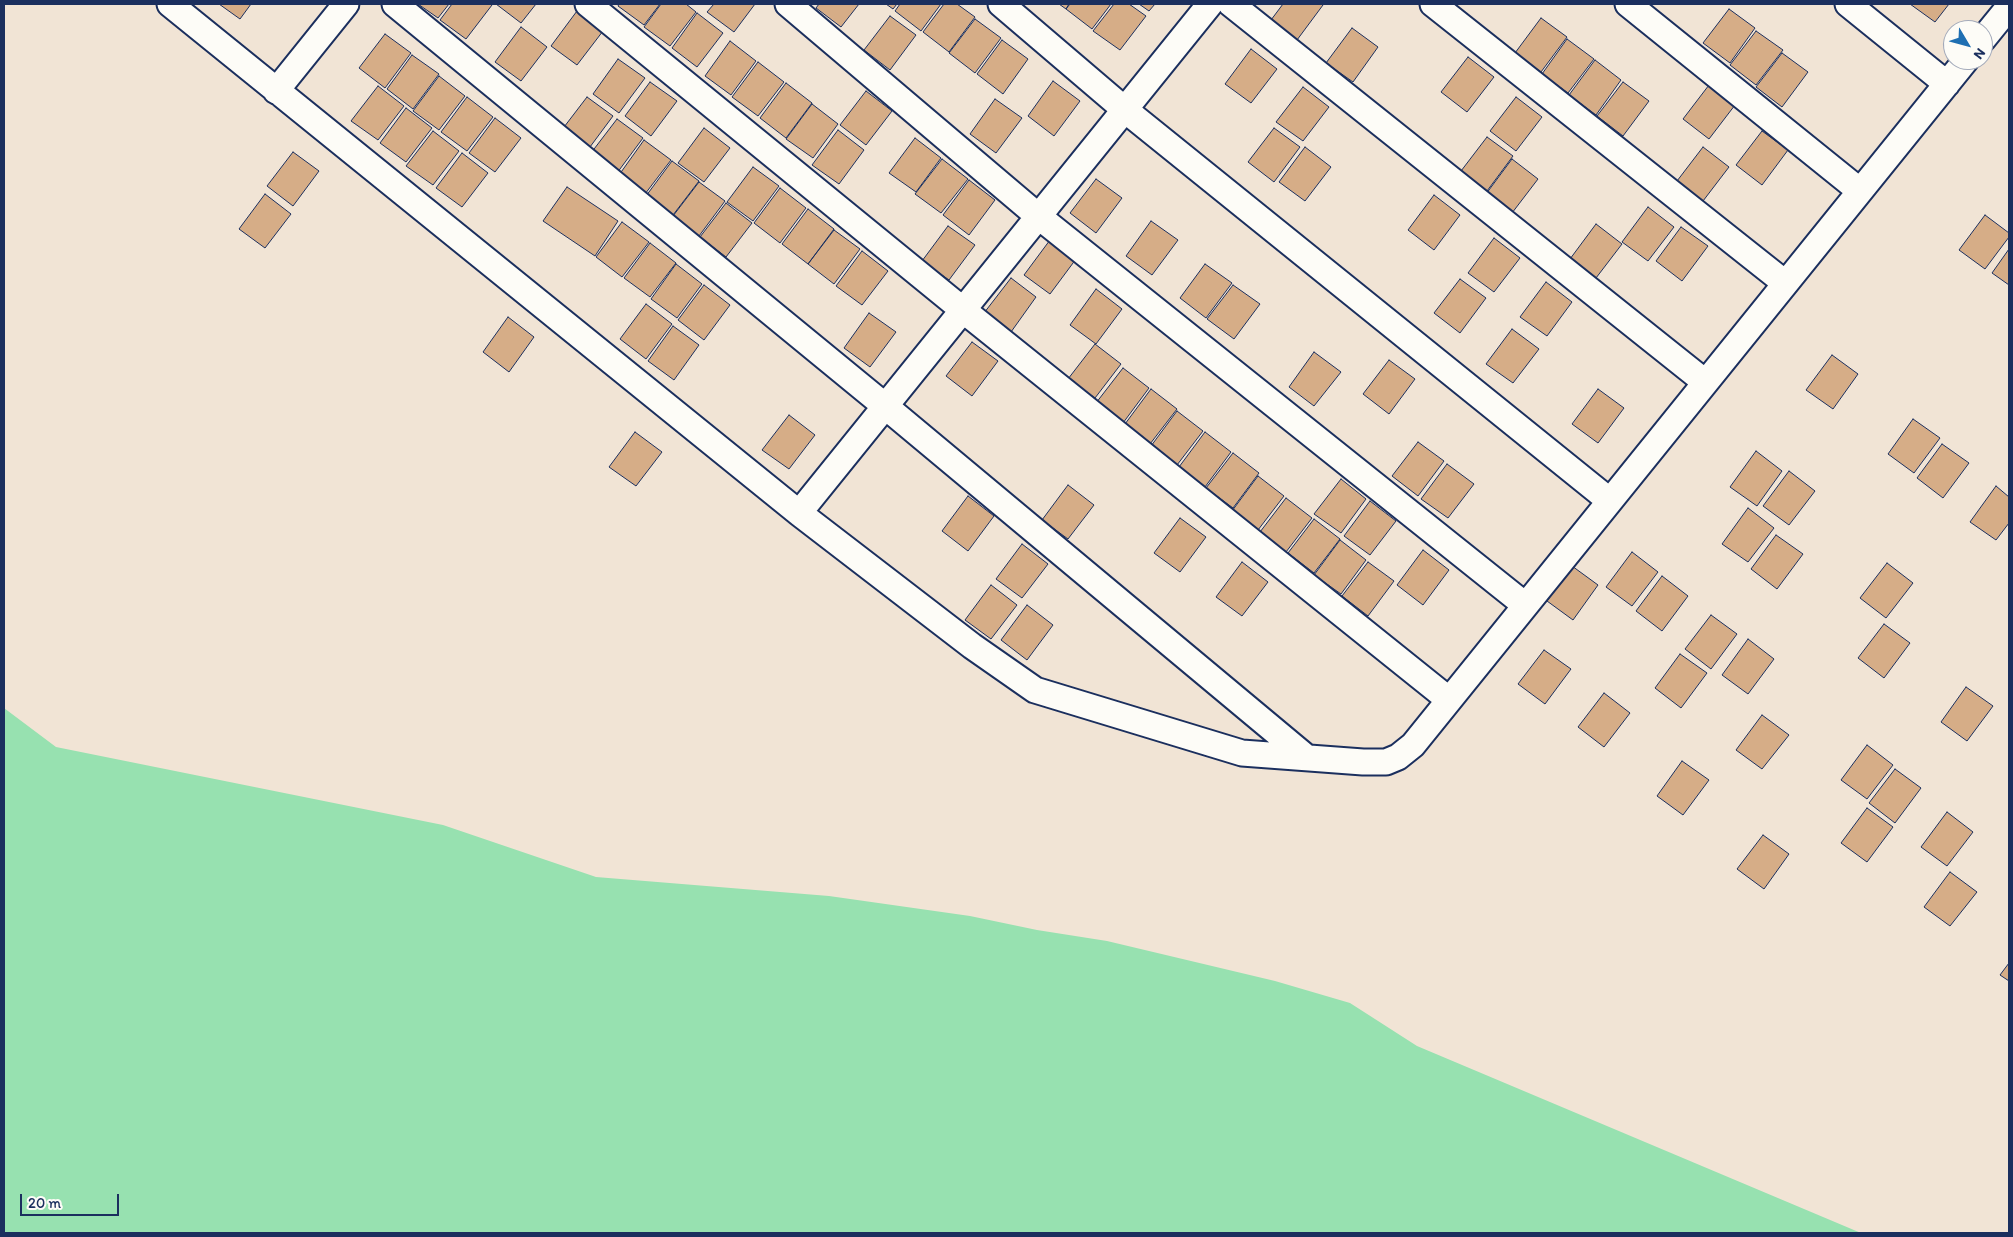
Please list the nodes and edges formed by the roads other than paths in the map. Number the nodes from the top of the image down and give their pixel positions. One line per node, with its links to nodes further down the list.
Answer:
1 (170, 4): 16 (street)
2 (346, 4): 16 (street)
3 (394, 4): 23 (street)
4 (588, 4): 21 (street)
5 (788, 4): 19 (street)
6 (1001, 4): 17 (street)
7 (1210, 4): 17 (street)
8 (1231, 4): 22 (street)
9 (1432, 4): 20 (street)
10 (1628, 4): 18 (street)
11 (1848, 4): 15 (street)
12 (2009, 7): 13 (street)
13 (1993, 27)
14 (1958, 70): 15 (street)
15 (1947, 84): 18 (street)
16 (276, 91): 25 (street)
17 (1124, 109): 19 (street); 24 (street)
18 (1860, 191): 20 (street)
19 (1038, 216): 21 (street); 26 (street)
20 (1785, 283): 22 (street)
21 (962, 310): 23 (street); 27 (street)
22 (1705, 382): 24 (street)
23 (885, 406): 25 (street); 28 (street)
24 (1610, 501): 26 (street)
25 (799, 514): 28 (street)
26 (1525, 605): 27 (street)
27 (1448, 700): 28 (street)
28 (1306, 757)

